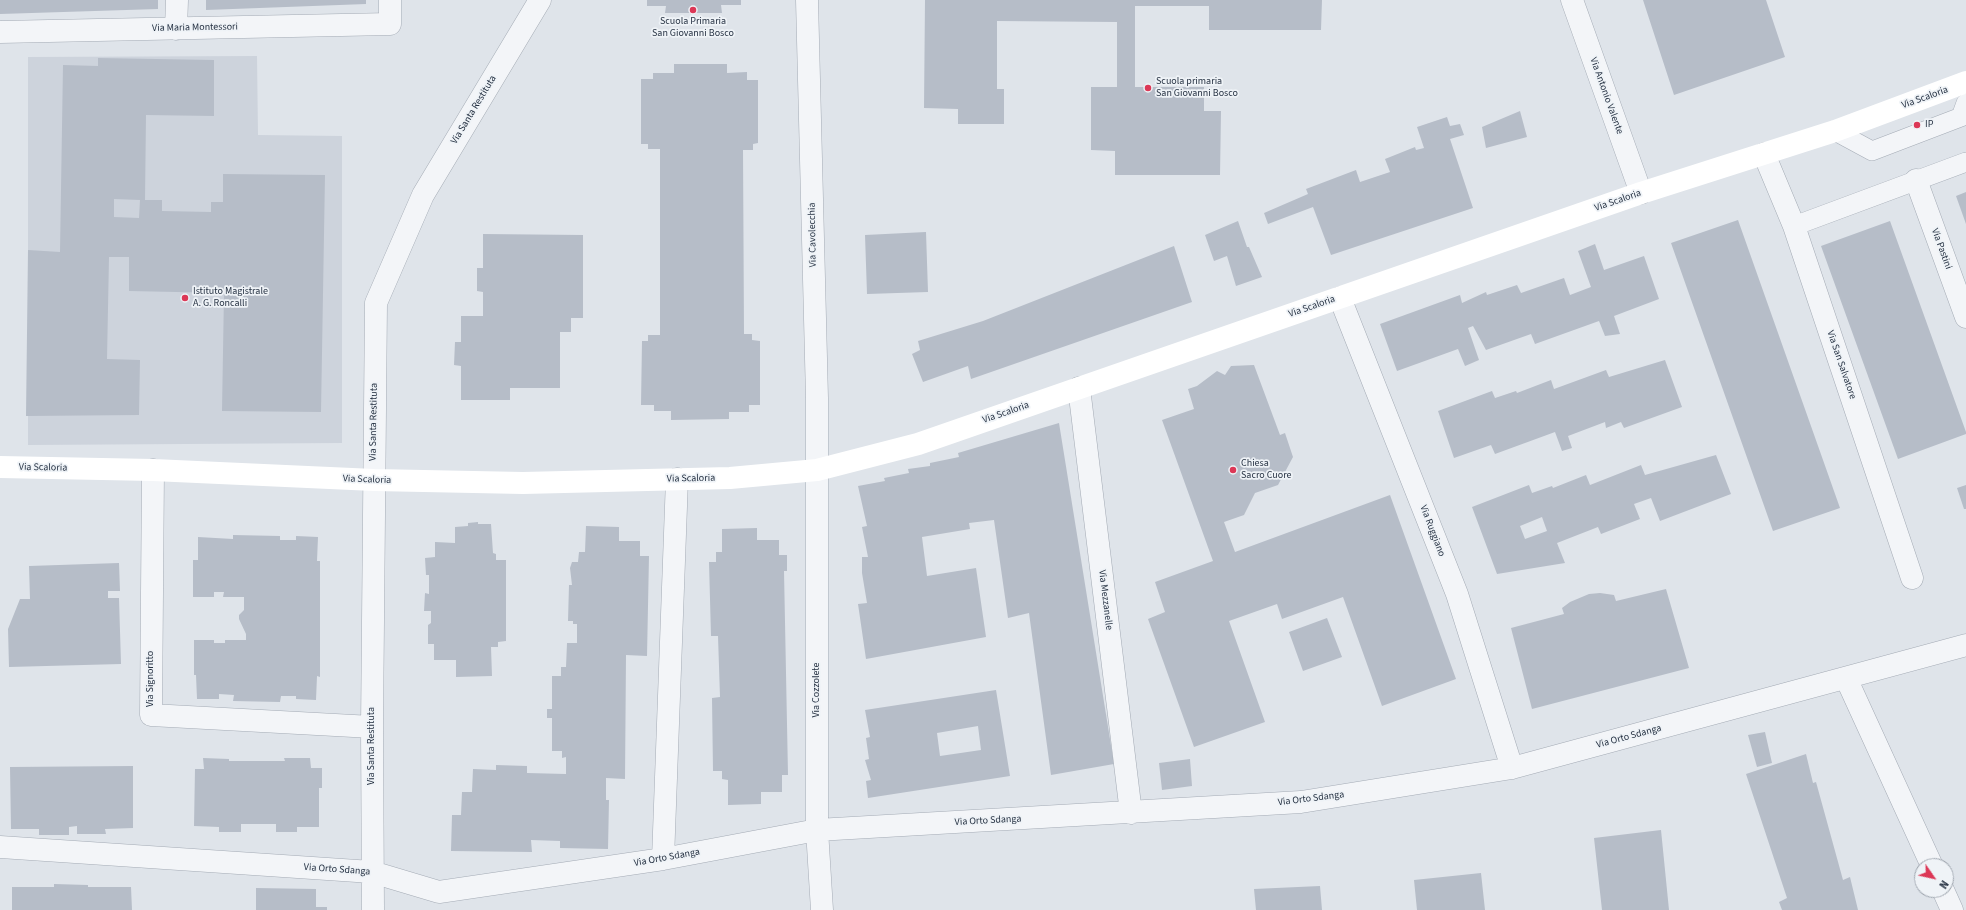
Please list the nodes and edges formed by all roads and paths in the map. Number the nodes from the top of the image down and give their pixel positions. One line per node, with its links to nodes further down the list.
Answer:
1 (177, 0): 6 (street)
2 (390, 0): 6 (street, Via Maria Montessori)
3 (540, 0): 23 (street, Via Santa Restituta)
4 (807, 0): 21 (street, Via Cavolecchia)
5 (1572, 0): 14 (street, Via Antonio Valente)
6 (176, 29): 7 (street, Via Maria Montessori)
7 (0, 32)
8 (1966, 82): 10 (main road, Via Scaloria)
9 (1966, 103): 10 (lane)
10 (1834, 132): 11 (main road, Via Scaloria)
11 (1764, 154): 14 (main road, Via Scaloria); 15 (street, Via San Salvatore)
12 (1966, 162): 13 (lane)
13 (1916, 180): 15 (lane); 17 (street, Via Pastini)
14 (1641, 193): 16 (main road, Via Scaloria)
15 (1794, 226): 24 (street, Via San Salvatore)
16 (1340, 298): 18 (main road, Via Scaloria); 28 (street, Via Ruggiano)
17 (1966, 317)
18 (1079, 388): 21 (main road, Via Scaloria); 29 (street, Via Mezzanelle)
19 (0, 467): 20 (main road, Via Scaloria)
20 (153, 470): 23 (main road, Via Scaloria); 27 (street, Via Signoritto)
21 (817, 470): 22 (main road, Via Scaloria); 30 (street, Via Cozzolete)
22 (677, 479): 23 (main road, Via Scaloria); 33 (street)
23 (374, 480): 27 (street, Via Santa Restituta)
24 (1912, 578)
25 (1966, 645): 26 (street, Via Orto Sdanga)
26 (1846, 678): 28 (street, Via Orto Sdanga); 32 (street)
27 (372, 727): 34 (street, Via Santa Restituta)
28 (1512, 768): 29 (street, Via Orto Sdanga)
29 (1131, 813): 30 (street, Via Orto Sdanga)
30 (817, 830): 33 (street, Via Orto Sdanga); 37 (street, Via Cozzolete)
31 (0, 847): 34 (street, Via Orto Sdanga)
32 (1928, 858)
33 (663, 859): 34 (street, Via Orto Sdanga)
34 (372, 872): 36 (street, Via Santa Restituta)
35 (1947, 898): 38 (street)
36 (373, 910)
37 (822, 910)
38 (1952, 910)

